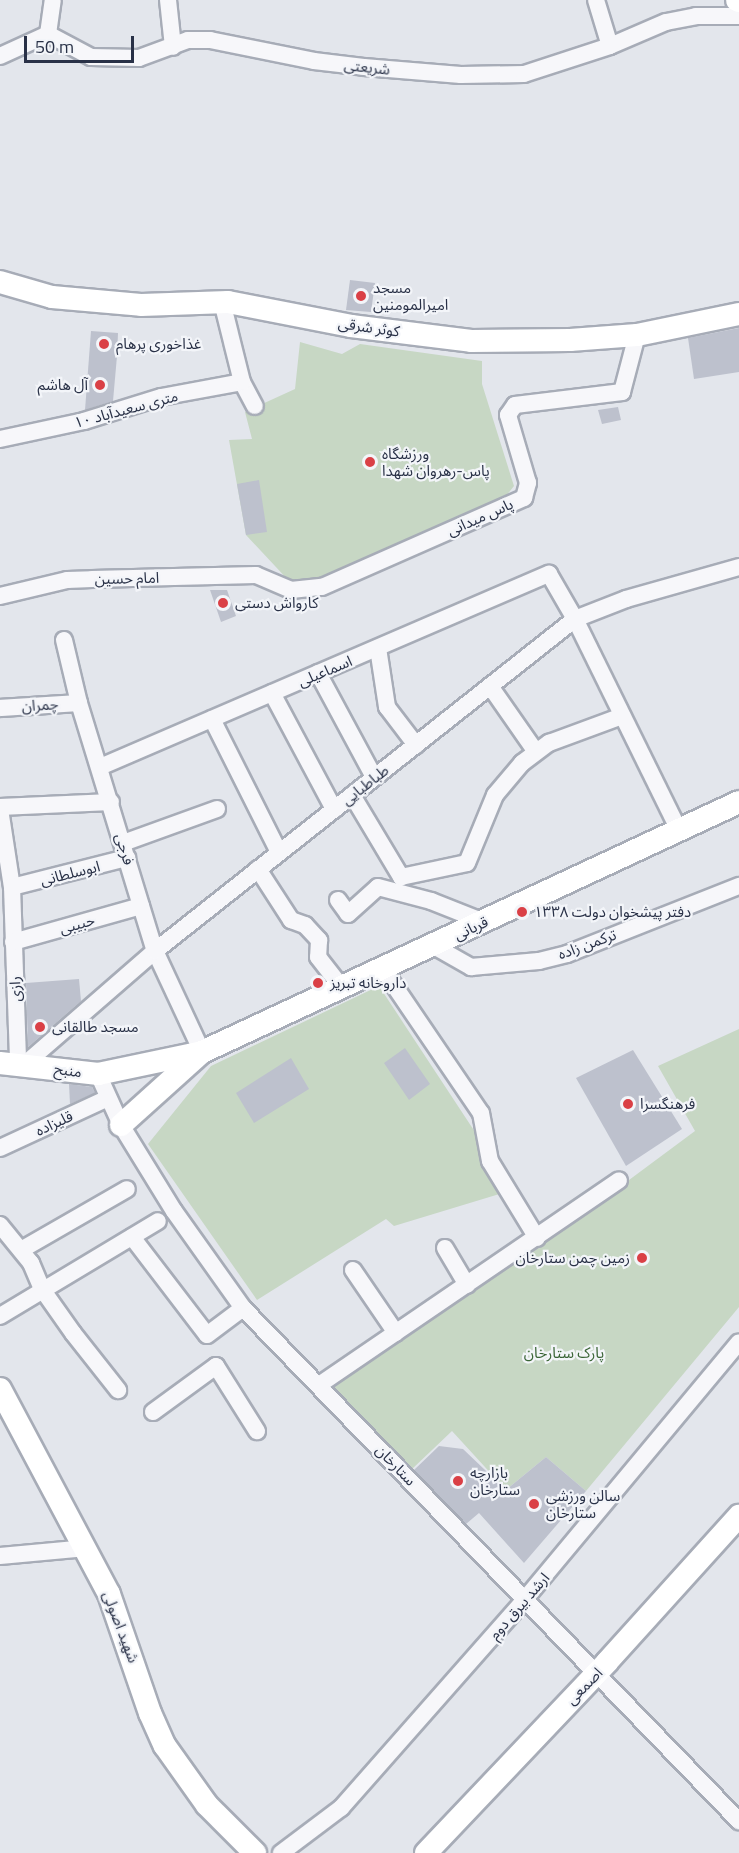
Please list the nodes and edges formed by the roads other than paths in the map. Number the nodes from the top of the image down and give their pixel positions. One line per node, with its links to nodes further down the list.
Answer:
1 (53, 0): 5 (street)
2 (168, 0): 7 (street)
3 (596, 0): 6 (street)
4 (739, 16): 6 (street, شریعتی)
5 (48, 34): 7 (street, شریعتی); 8 (street)
6 (610, 46): 7 (street, شریعتی)
7 (172, 47)
8 (0, 56)
9 (0, 282): 10 (main road, کوثر شرقی)
10 (222, 302): 12 (main road, کوثر شرقی); 13 (street)
11 (739, 314): 12 (main road, کوثر شرقی)
12 (637, 335): 17 (street, پاس میدانی)
13 (242, 382): 14 (street); 15 (street, ۱۰ متری سعیدآباد)
14 (255, 406)
15 (0, 439)
16 (739, 567): 19 (street, طباطبایی)
17 (256, 575): 18 (street, امام حسین)
18 (0, 596)
19 (575, 619): 21 (street, اسماعیلی); 23 (street, طباطبایی); 27 (street)
20 (64, 640): 25 (street, فرجی)
21 (378, 648): 22 (street, اسماعیلی); 29 (street)
22 (318, 673): 24 (street, اسماعیلی); 32 (street)
23 (490, 686): 29 (street, طباطبایی); 30 (street)
24 (272, 693): 28 (street, اسماعیلی); 37 (street)
25 (79, 703): 26 (street, چمران); 31 (street, فرجی)
26 (0, 708)
27 (622, 716): 30 (street); 39 (street)
28 (212, 719): 31 (street, اسماعیلی); 41 (street)
29 (416, 745): 32 (street, طباطبایی)
30 (536, 752): 33 (street)
31 (100, 766): 34 (street, فرجی)
32 (374, 777): 33 (street, طباطبایی)
33 (352, 795): 37 (street, طباطبایی)
34 (111, 802): 38 (street, رازی); 40 (street, فرجی)
35 (739, 802): 39 (main road, قربانی)
36 (217, 809): 40 (street, ابوسلطانی)
37 (334, 809): 41 (street, طباطبایی)
38 (0, 814): 44 (street, رازی)
39 (679, 830): 47 (main road, قربانی)
40 (125, 851): 44 (street, ابوسلطانی); 46 (street, فرجی)
41 (279, 852): 42 (street, طباطبایی)
42 (258, 869): 50 (street, طباطبایی); 52 (street)
43 (739, 886): 49 (street, ترکمن زاده)
44 (12, 887): 48 (street, رازی)
45 (338, 900): 47 (street)
46 (141, 906): 48 (street, حبیبی); 50 (street, فرجی)
47 (484, 922): 49 (main road, قربانی)
48 (13, 942): 54 (street, رازی)
49 (434, 946): 51 (main road, قربانی)
50 (155, 951): 53 (street, فرجی); 54 (street, طباطبایی)
51 (383, 969): 52 (main road, قربانی); 64 (street)
52 (342, 988): 53 (main road, قربانی)
53 (202, 1052): 55 (main road, منبح); 57 (main road)
54 (14, 1063): 55 (main road, منبح)
55 (98, 1074): 56 (street, ستارخان)
56 (108, 1098): 57 (street, ستارخان); 58 (street, قلیزاده)
57 (121, 1125): 70 (street, ستارخان)
58 (0, 1148)
59 (619, 1180): 64 (street)
60 (127, 1189): 66 (street)
61 (158, 1221): 63 (street)
62 (0, 1225): 66 (street)
63 (132, 1237): 69 (street); 70 (street)
64 (537, 1238): 68 (street)
65 (445, 1248): 68 (street)
66 (21, 1250): 69 (street)
67 (353, 1270): 72 (street)
68 (467, 1285): 72 (street)
69 (42, 1289): 71 (street); 76 (street)
70 (243, 1308): 74 (street, ستارخان)
71 (0, 1316)
72 (396, 1334): 74 (street)
73 (739, 1342): 82 (street, ارشد بیرق دوم)
74 (319, 1385): 82 (street, ستارخان)
75 (0, 1389): 80 (main road, شهید اصولی)
76 (117, 1390)
77 (153, 1412): 78 (street)
78 (257, 1431)
79 (739, 1516): 83 (main road, اصمعی)
80 (87, 1548): 81 (street); 85 (main road, شهید اصولی)
81 (0, 1556)
82 (525, 1599): 83 (street, ستارخان); 86 (street, ارشد بیرق دوم)
83 (597, 1673): 84 (street, ستارخان); 87 (main road, اصمعی)
84 (739, 1821)
85 (255, 1853)
86 (281, 1853)
87 (426, 1853)

